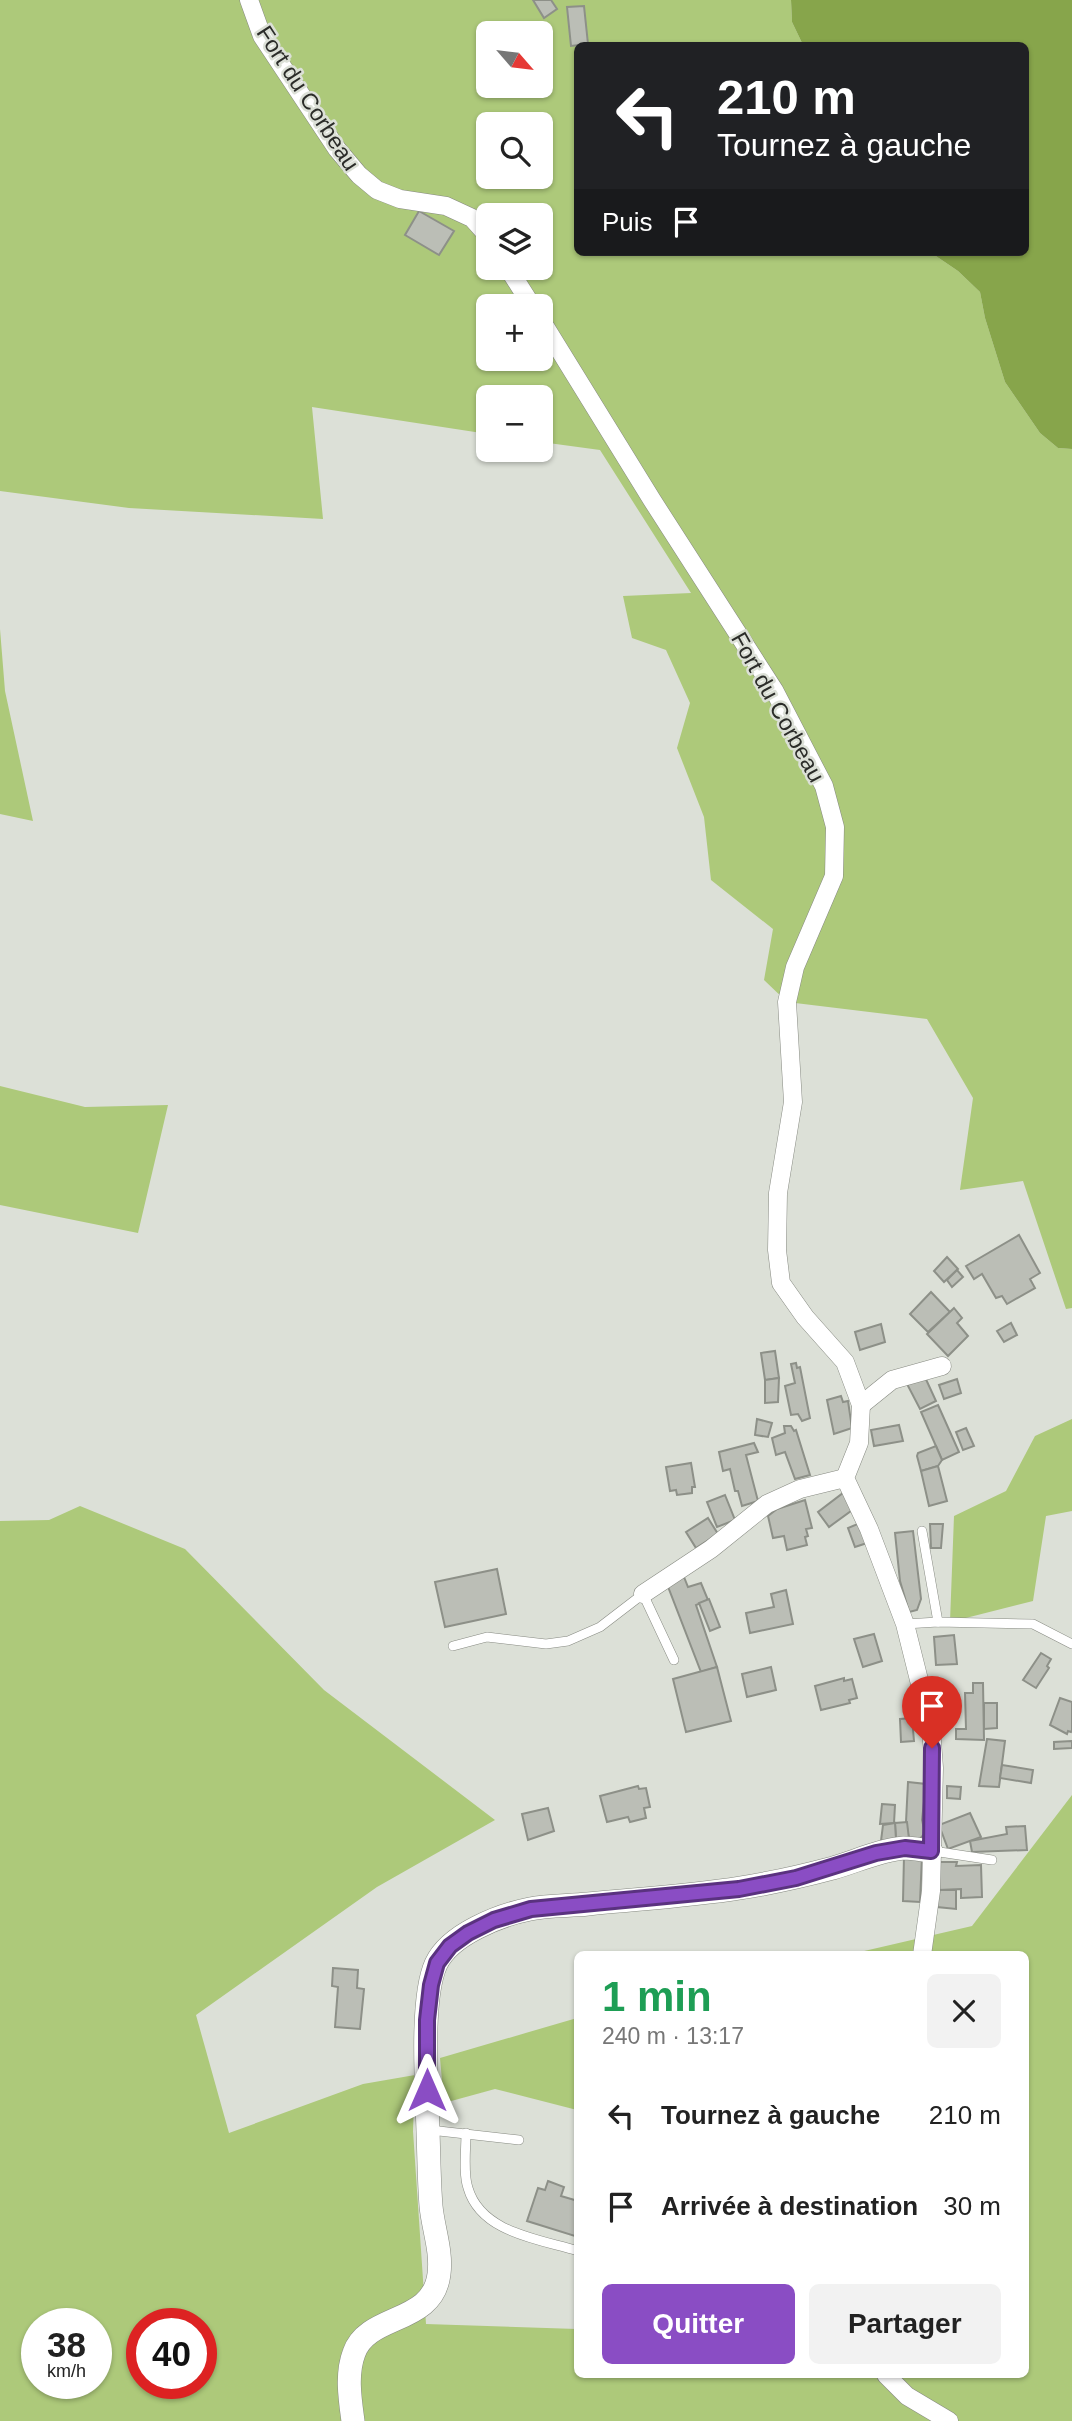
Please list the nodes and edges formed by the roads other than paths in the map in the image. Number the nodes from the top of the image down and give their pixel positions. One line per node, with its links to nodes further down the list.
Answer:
1 (249, 0): 2 (street, Fort du Corbeau)
2 (476, 222)
3 (553, 339): 5 (street, Fort du Corbeau)
4 (942, 1366): 5 (street)
5 (861, 1405): 6 (street)
6 (845, 1478): 8 (street); 10 (street)
7 (922, 1531): 9 (lane)
8 (643, 1594): 12 (lane); 13 (lane)
9 (938, 1622): 10 (lane); 11 (lane)
10 (905, 1623): 14 (street)
11 (1072, 1644)
12 (453, 1646)
13 (674, 1660)
14 (931, 1851): 15 (lane); 16 (street); 17 (street)
15 (992, 1860)
16 (923, 1951)
17 (428, 2130): 18 (lane); 22 (street)
18 (466, 2133): 19 (lane); 20 (lane)
19 (519, 2140)
20 (574, 2250)
21 (889, 2378): 23 (street)
22 (353, 2421)
23 (949, 2421)

